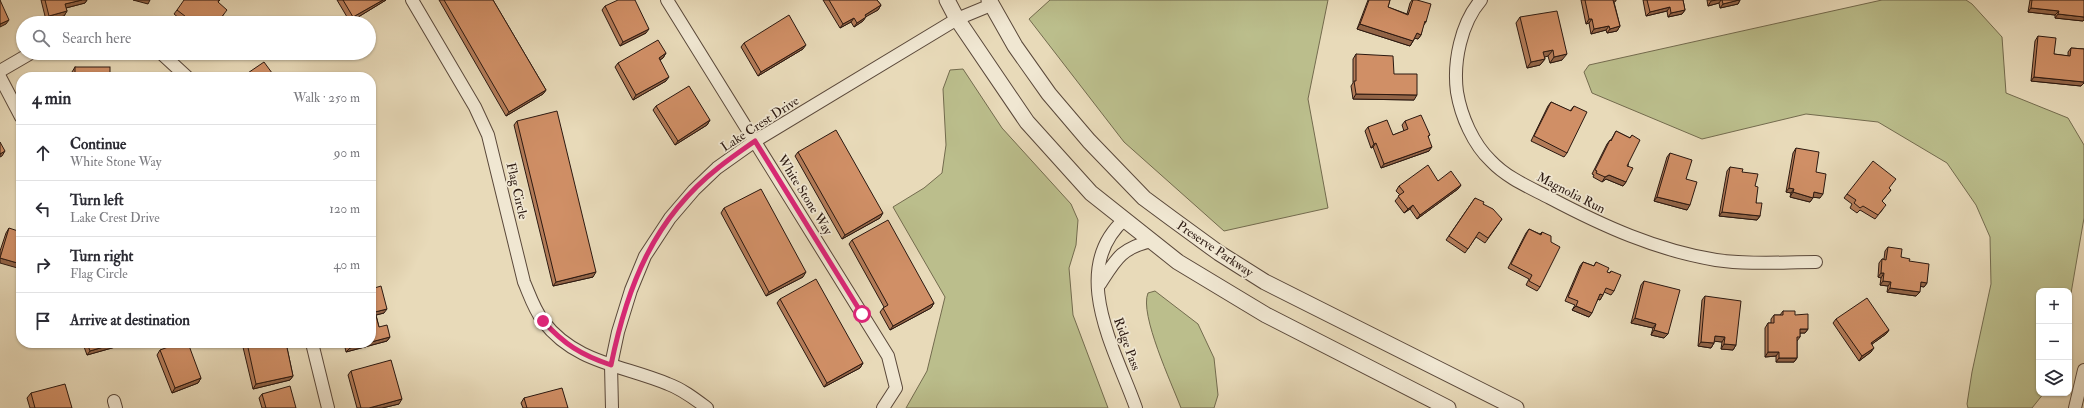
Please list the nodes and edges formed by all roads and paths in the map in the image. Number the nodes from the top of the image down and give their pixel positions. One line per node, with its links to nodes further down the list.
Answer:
1 (412, 0): 19 (street, Flag Circle)
2 (668, 0): 13 (street, White Stone Way)
3 (947, 0): 6 (street)
4 (1481, 0): 16 (street, Magnolia Run)
5 (990, 2): 6 (street, Lake Crest Drive); 27 (street, Preserve Parkway)
6 (957, 19): 13 (street, Lake Crest Drive); 14 (street)
7 (19, 60): 9 (street)
8 (169, 60): 10 (street)
9 (0, 71)
10 (182, 72)
11 (0, 77): 12 (street)
12 (16, 107)
13 (755, 141): 19 (street, Lake Crest Drive); 24 (street, White Stone Way)
14 (1125, 220): 15 (street); 17 (street, Ridge Pass)
15 (1152, 241): 17 (street); 26 (street)
16 (1816, 262)
17 (1097, 288): 25 (street, Ridge Pass)
18 (313, 348): 21 (street)
19 (611, 365): 22 (street, Lake Crest Drive); 23 (street, Flag Circle)
20 (2084, 370): 28 (street)
21 (328, 408)
22 (612, 408)
23 (707, 408)
24 (883, 408)
25 (1136, 408)
26 (1448, 408)
27 (1516, 408)
28 (2074, 408)

